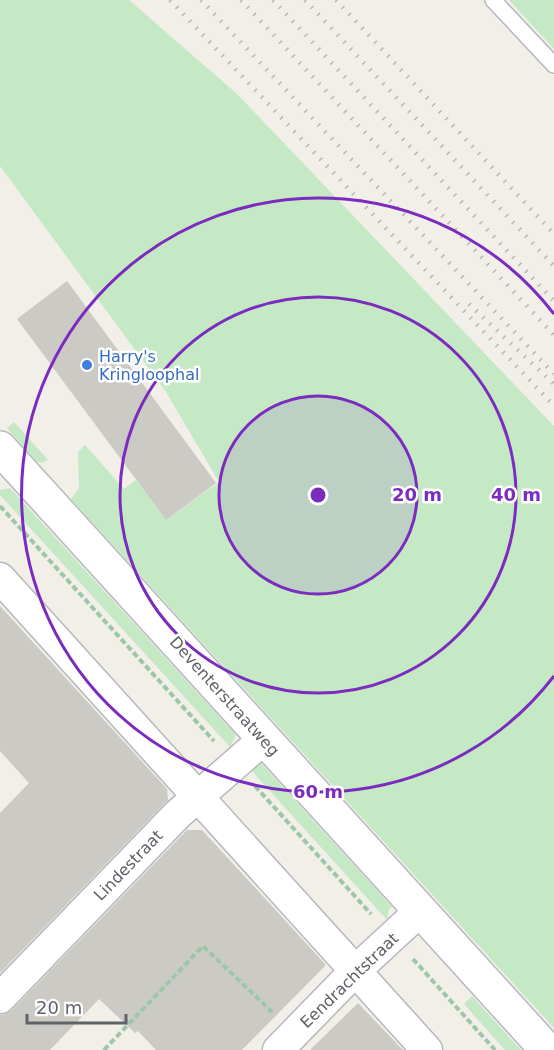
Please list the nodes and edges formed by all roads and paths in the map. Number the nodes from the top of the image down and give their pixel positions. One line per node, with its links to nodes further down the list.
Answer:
1 (493, 0): 2 (lane)
2 (554, 66)
3 (2, 454): 6 (street, Deventerstraatweg)
4 (0, 506): 7 (path)
5 (0, 578): 8 (street)
6 (264, 739): 7 (street, Lindestraat); 9 (street, Deventerstraatweg)
7 (236, 765): 8 (street, Lindestraat); 10 (path)
8 (198, 795): 11 (street); 12 (street, Lindestraat)
9 (420, 910): 10 (street, Eendrachtstraat); 17 (street, Deventerstraatweg)
10 (392, 937): 11 (street, Eendrachtstraat); 16 (path)
11 (355, 971): 13 (street, Eendrachtstraat); 15 (street)
12 (0, 998)
13 (286, 1042): 14 (path)
14 (104, 1050)
15 (426, 1050)
16 (495, 1050)
17 (547, 1050)

